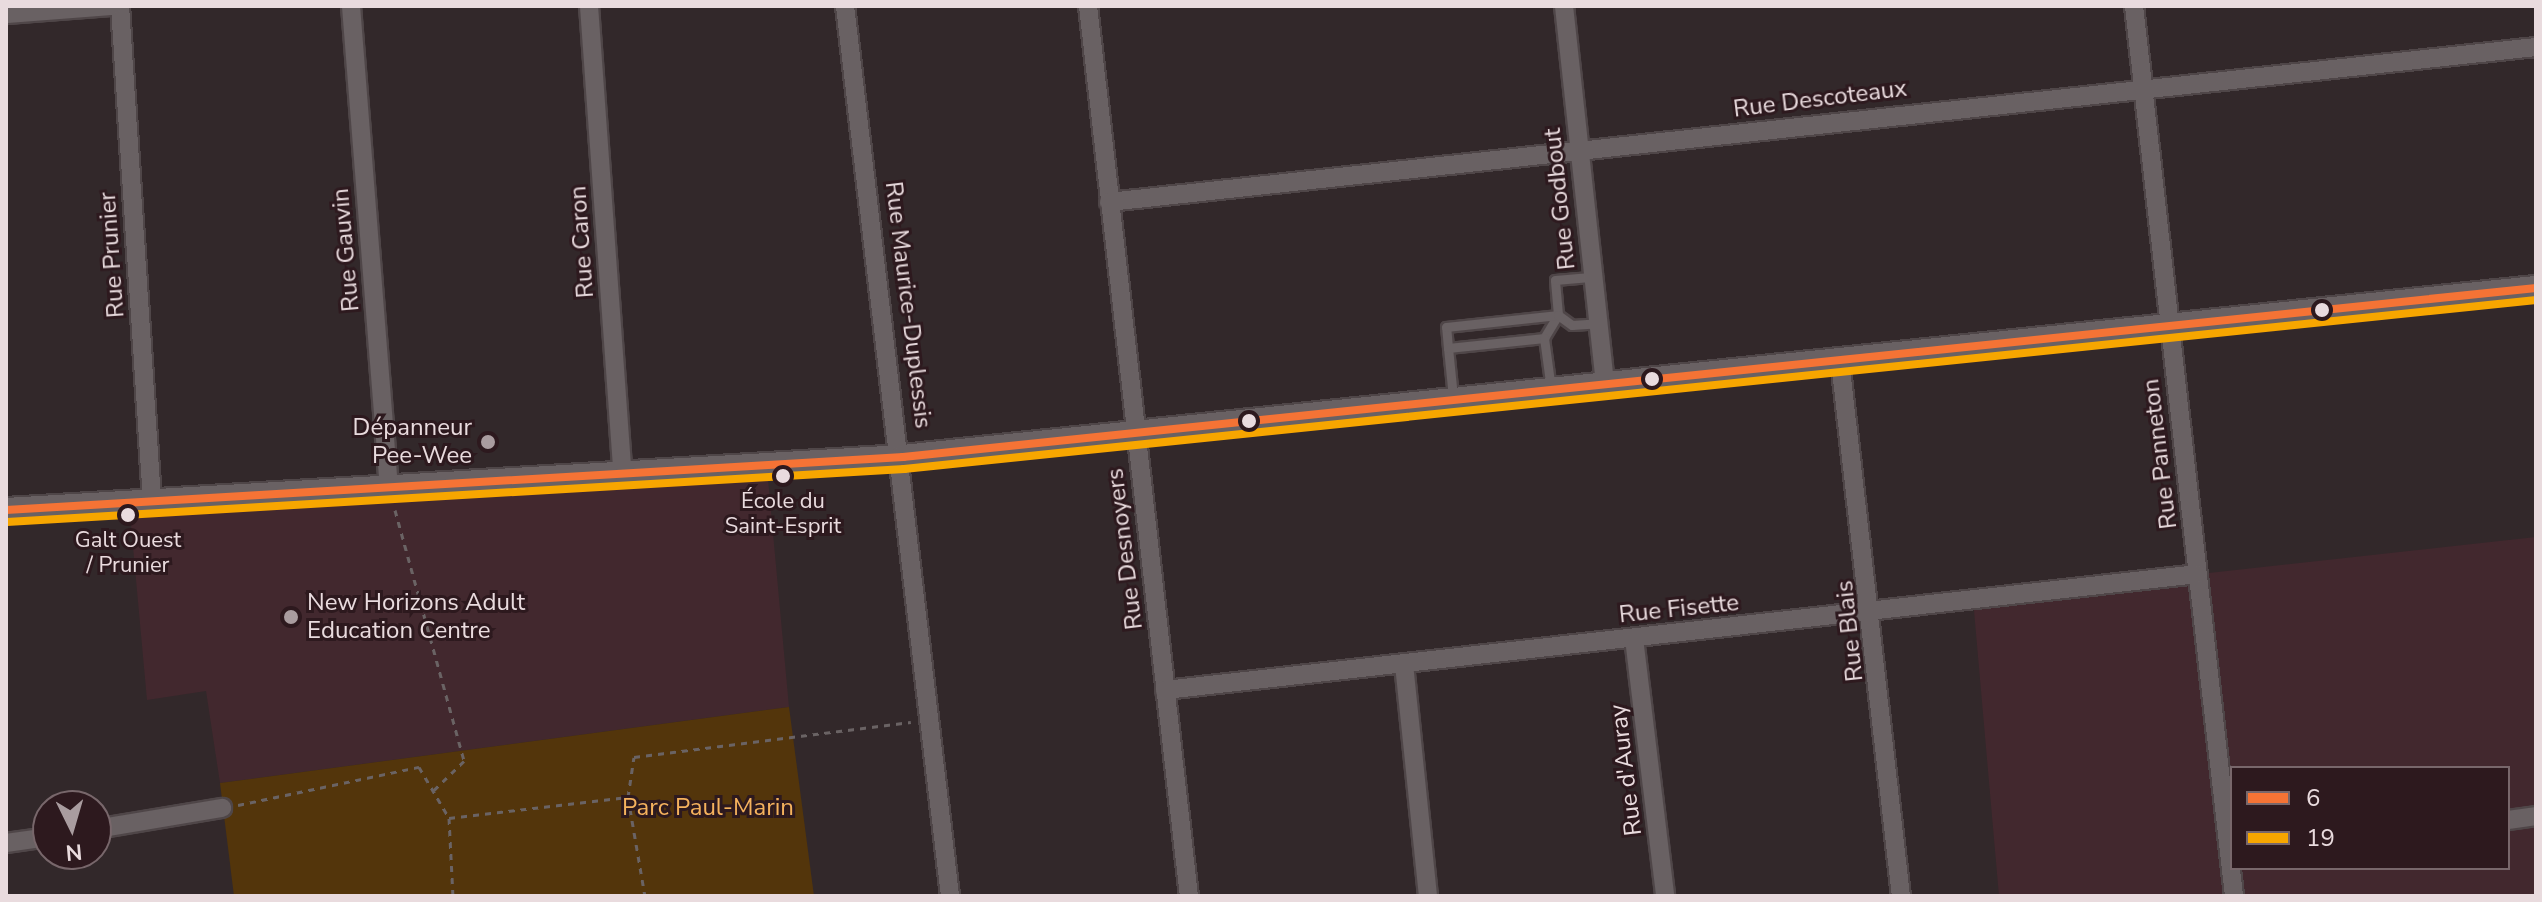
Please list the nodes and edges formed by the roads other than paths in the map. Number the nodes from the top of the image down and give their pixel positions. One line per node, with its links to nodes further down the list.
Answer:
1 (112, 6): 9 (street)
2 (120, 6): 29 (street, Rue Prunier)
3 (351, 6): 28 (street, Rue Gauvin)
4 (589, 6): 27 (street, Rue Caron)
5 (845, 6): 26 (street, Rue Maurice-Duplessis)
6 (1088, 6): 13 (street, Rue Desnoyers)
7 (1564, 6): 12 (street, Rue Godbout)
8 (2134, 6): 11 (street, Rue Panneton)
9 (6, 14)
10 (2536, 47): 11 (street, Rue Descoteaux)
11 (2144, 86): 12 (street, Rue Descoteaux); 18 (street, Rue Panneton)
12 (1579, 151): 13 (street, Rue Descoteaux); 14 (street, Rue Godbout)
13 (1109, 202): 25 (street, Rue Desnoyers)
14 (1593, 277): 16 (lane); 17 (street, Rue Godbout)
15 (2536, 288): 18 (street)
16 (1558, 315): 17 (lane); 19 (lane); 20 (lane)
17 (1598, 323): 22 (street, Rue Godbout)
18 (2169, 327): 21 (street); 31 (street, Rue Panneton)
19 (1544, 338): 20 (lane); 23 (lane)
20 (1448, 348): 24 (lane)
21 (1840, 361): 22 (street); 32 (street, Rue Blais)
22 (1605, 386): 23 (street)
23 (1551, 392): 24 (street)
24 (1453, 402): 25 (street)
25 (1135, 435): 26 (street); 35 (street, Rue Desnoyers)
26 (903, 457): 27 (street); 44 (street, Rue Maurice-Duplessis)
27 (623, 475): 28 (street)
28 (389, 490): 29 (street)
29 (152, 502): 30 (street)
30 (6, 510)
31 (2198, 574): 32 (street, Rue Fisette); 42 (street, Rue Panneton)
32 (1873, 611): 33 (street, Rue Fisette); 48 (street, Rue Blais)
33 (1634, 638): 34 (street, Rue Fisette); 47 (street, Rue d'Auray)
34 (1404, 664): 35 (street, Rue Fisette); 46 (street)
35 (1165, 690): 45 (street, Rue Desnoyers)
36 (222, 808): 39 (street)
37 (2536, 816): 38 (street)
38 (2510, 820)
39 (112, 826)
40 (32, 839): 41 (street)
41 (6, 843)
42 (2230, 846)
43 (2232, 870): 49 (street, Rue Panneton)
44 (950, 896)
45 (1189, 896)
46 (1428, 896)
47 (1665, 896)
48 (1901, 896)
49 (2234, 896)

